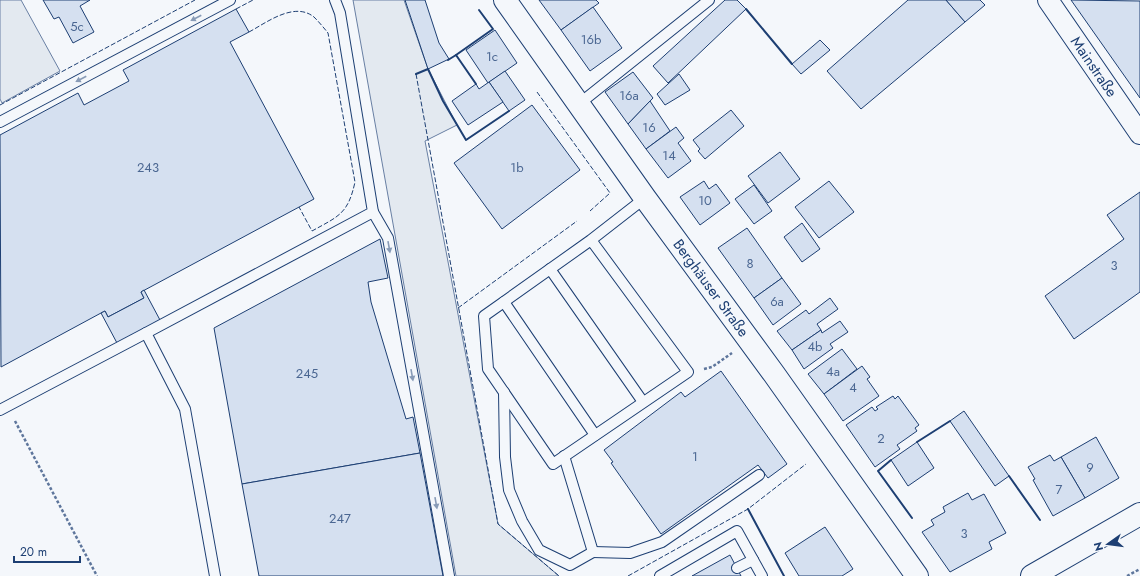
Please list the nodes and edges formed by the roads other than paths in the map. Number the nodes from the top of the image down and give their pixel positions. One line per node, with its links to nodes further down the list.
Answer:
1 (230, 0): 7 (lane, one-way to 7)
2 (335, 0): 10 (lane)
3 (505, 0): 6 (street, Berghäuser Straße)
4 (710, 0): 6 (lane)
5 (1048, 0): 8 (street, Mainstraße)
6 (579, 104): 9 (street, Berghäuser Straße)
7 (0, 122)
8 (1140, 134)
9 (645, 198): 11 (lane); 29 (street, Berghäuser Straße)
10 (373, 212): 14 (lane); 26 (lane, one-way to 26)
11 (591, 240): 12 (lane); 16 (lane)
12 (550, 269): 13 (lane); 16 (lane)
13 (504, 302): 15 (lane); 18 (lane)
14 (146, 333): 17 (lane); 25 (lane)
15 (504, 392): 19 (lane); 22 (lane)
16 (643, 402): 18 (lane)
17 (4, 409)
18 (595, 435): 19 (lane)
19 (564, 456): 22 (lane)
20 (759, 475): 22 (lane)
21 (1140, 514): 30 (street)
22 (594, 552)
23 (753, 560): 24 (lane); 27 (lane); 28 (lane)
24 (737, 568)
25 (214, 576)
26 (449, 576)
27 (660, 576)
28 (762, 576)
29 (917, 576)
30 (1032, 576)

